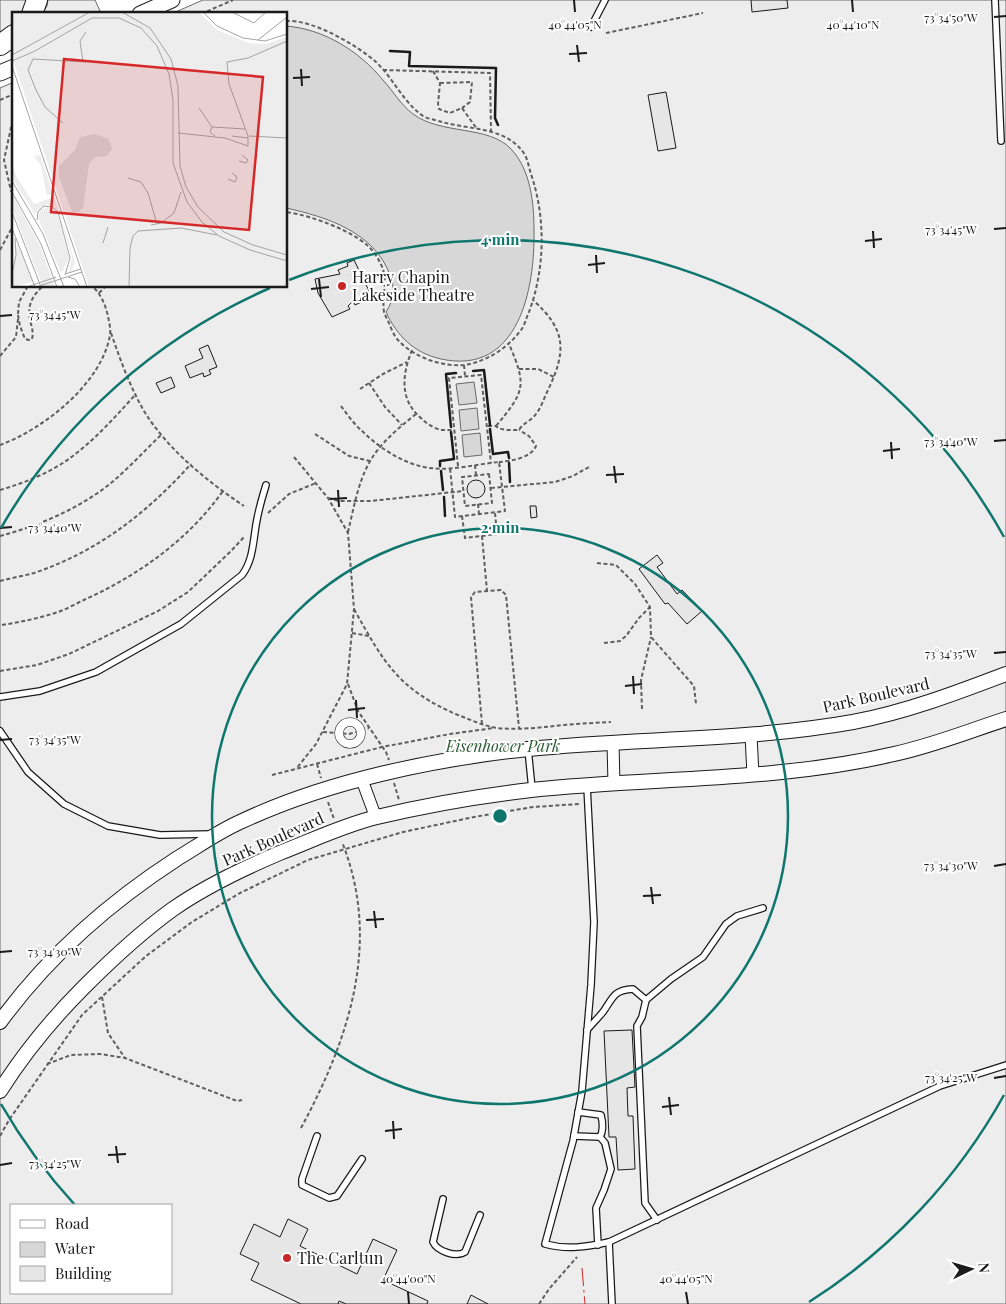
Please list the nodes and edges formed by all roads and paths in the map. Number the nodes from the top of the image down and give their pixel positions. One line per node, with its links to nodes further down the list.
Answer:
1 (37, 0): 6 (highway)
2 (172, 0): 7 (main road)
3 (233, 0): 8 (path)
4 (605, 0): 11 (lane)
5 (995, 0): 23 (lane)
6 (33, 12)
7 (145, 12)
8 (206, 12)
9 (703, 12): 12 (path)
10 (288, 21): 16 (path)
11 (592, 27)
12 (606, 33)
13 (12, 36): 14 (highway)
14 (0, 45)
15 (12, 68): 18 (main road)
16 (383, 70): 17 (path); 25 (path)
17 (433, 71): 19 (path); 26 (path)
18 (0, 73)
19 (440, 83): 22 (path); 22 (path)
20 (12, 95): 21 (path)
21 (0, 100)
22 (462, 108): 25 (path)
23 (1003, 121): 27 (lane)
24 (12, 123): 29 (path)
25 (477, 130): 26 (path)
26 (491, 132): 39 (path)
27 (1001, 141)
28 (0, 158): 29 (path)
29 (4, 158): 30 (path)
30 (12, 191)
31 (288, 212): 43 (path)
32 (12, 228): 33 (path)
33 (0, 250)
34 (27, 288): 40 (path)
35 (40, 288): 40 (path)
36 (94, 288): 38 (path)
37 (104, 288): 38 (path)
38 (99, 292): 41 (path)
39 (533, 300): 42 (path); 49 (path)
40 (18, 315): 44 (path)
41 (110, 333): 52 (path); 62 (path)
42 (509, 344): 46 (path); 47 (path)
43 (412, 350): 45 (path); 46 (path)
44 (0, 356)
45 (407, 362): 50 (path); 54 (path)
46 (464, 364): 48 (path)
47 (519, 369): 49 (path); 57 (path)
48 (466, 376): 56 (path); 58 (path)
49 (554, 377): 59 (path)
50 (369, 383): 51 (path); 55 (path)
51 (360, 389)
52 (136, 394): 61 (path); 78 (path)
53 (341, 406): 63 (path)
54 (416, 414): 55 (path); 58 (path)
55 (402, 425): 63 (path)
56 (487, 426): 57 (path); 67 (path)
57 (496, 426): 59 (path)
58 (454, 430): 70 (path)
59 (518, 430): 66 (path)
60 (315, 434): 65 (path)
61 (161, 435): 68 (path); 91 (path)
62 (0, 445)
63 (381, 446): 65 (path); 72 (path)
64 (294, 457): 74 (path)
65 (370, 461): 83 (path)
66 (499, 462): 67 (path); 76 (path)
67 (491, 463): 69 (path)
68 (191, 464): 79 (path); 94 (path)
69 (475, 465): 70 (path); 73 (path)
70 (458, 466): 72 (path)
71 (589, 467): 76 (path)
72 (450, 468): 81 (path)
73 (476, 475): 77 (path); 80 (path)
74 (316, 484): 82 (path); 89 (path)
75 (266, 486): 89 (lane)
76 (502, 487): 77 (path); 86 (path)
77 (490, 488): 84 (path)
78 (0, 490)
79 (223, 491): 85 (path); 98 (path)
80 (463, 491): 81 (path); 84 (path)
81 (453, 492): 83 (path); 88 (path)
82 (328, 498): 83 (path); 90 (path)
83 (356, 501): 90 (path)
84 (478, 504): 87 (path)
85 (244, 506)
86 (495, 512): 87 (path); 92 (path)
87 (479, 514): 88 (path)
88 (462, 516): 92 (path)
89 (256, 523): 103 (path); 106 (lane)
90 (348, 533): 97 (path)
91 (0, 536)
92 (482, 536): 95 (path)
93 (598, 563): 96 (path)
94 (0, 581)
95 (488, 591): 111 (path); 114 (path)
96 (650, 607): 101 (path); 102 (path)
97 (354, 610): 99 (path); 100 (path)
98 (2, 625)
99 (352, 633): 100 (path); 105 (path)
100 (369, 636): 111 (path)
101 (651, 637): 107 (path); 108 (path)
102 (604, 643)
103 (0, 671)
104 (1006, 674): 119 (street, Park Boulevard)
105 (347, 682): 112 (path); 117 (path)
106 (0, 698)
107 (696, 704)
108 (642, 709)
109 (1006, 718): 127 (street, Park Boulevard)
110 (611, 722): 114 (path)
111 (482, 724): 113 (path)
112 (369, 728): 116 (path); 121 (path)
113 (497, 728): 114 (path); 121 (path)
114 (519, 728)
115 (0, 731): 138 (lane)
116 (361, 731): 118 (path); 118 (street); 118 (street)
117 (322, 732): 118 (path); 125 (path)
118 (339, 733)
119 (751, 735): 120 (street, Park Boulevard); 127 (street)
120 (613, 743): 122 (street, Park Boulevard); 130 (street)
121 (382, 747): 123 (path); 124 (path)
122 (528, 749): 129 (street, Park Boulevard); 133 (lane)
123 (317, 764): 125 (path); 132 (path)
124 (390, 764)
125 (296, 769): 126 (path)
126 (272, 775)
127 (753, 775): 130 (street, Park Boulevard)
128 (393, 778): 135 (path)
129 (362, 780): 132 (street, Park Boulevard); 136 (street)
130 (614, 784): 131 (street, Park Boulevard)
131 (587, 786): 133 (street, Park Boulevard); 134 (lane)
132 (324, 790): 137 (path); 138 (street, Park Boulevard)
133 (532, 790): 136 (street, Park Boulevard)
134 (588, 804): 139 (path); 144 (lane)
135 (400, 805)
136 (376, 818): 137 (street, Park Boulevard)
137 (337, 830): 139 (path); 148 (street, Park Boulevard)
138 (218, 834): 143 (street, Park Boulevard)
139 (345, 848): 141 (path); 151 (path)
140 (763, 908): 142 (lane)
141 (102, 996): 145 (path); 146 (path)
142 (646, 1000): 144 (lane); 159 (lane)
143 (0, 1022)
144 (587, 1031): 150 (lane)
145 (125, 1058): 146 (path); 149 (path)
146 (47, 1064): 152 (path)
147 (1006, 1064): 159 (lane)
148 (0, 1091)
149 (242, 1100)
150 (578, 1112): 154 (lane); 155 (lane)
151 (301, 1128)
152 (0, 1136)
153 (317, 1136): 156 (lane)
154 (574, 1136): 155 (lane); 162 (lane)
155 (600, 1137): 161 (lane)
156 (362, 1158)
157 (444, 1199): 158 (lane)
158 (480, 1215)
159 (657, 1220): 160 (lane)
160 (609, 1242): 161 (lane); 164 (lane)
161 (598, 1245): 162 (lane)
162 (585, 1248): 163 (path)
163 (539, 1304)
164 (612, 1304)

